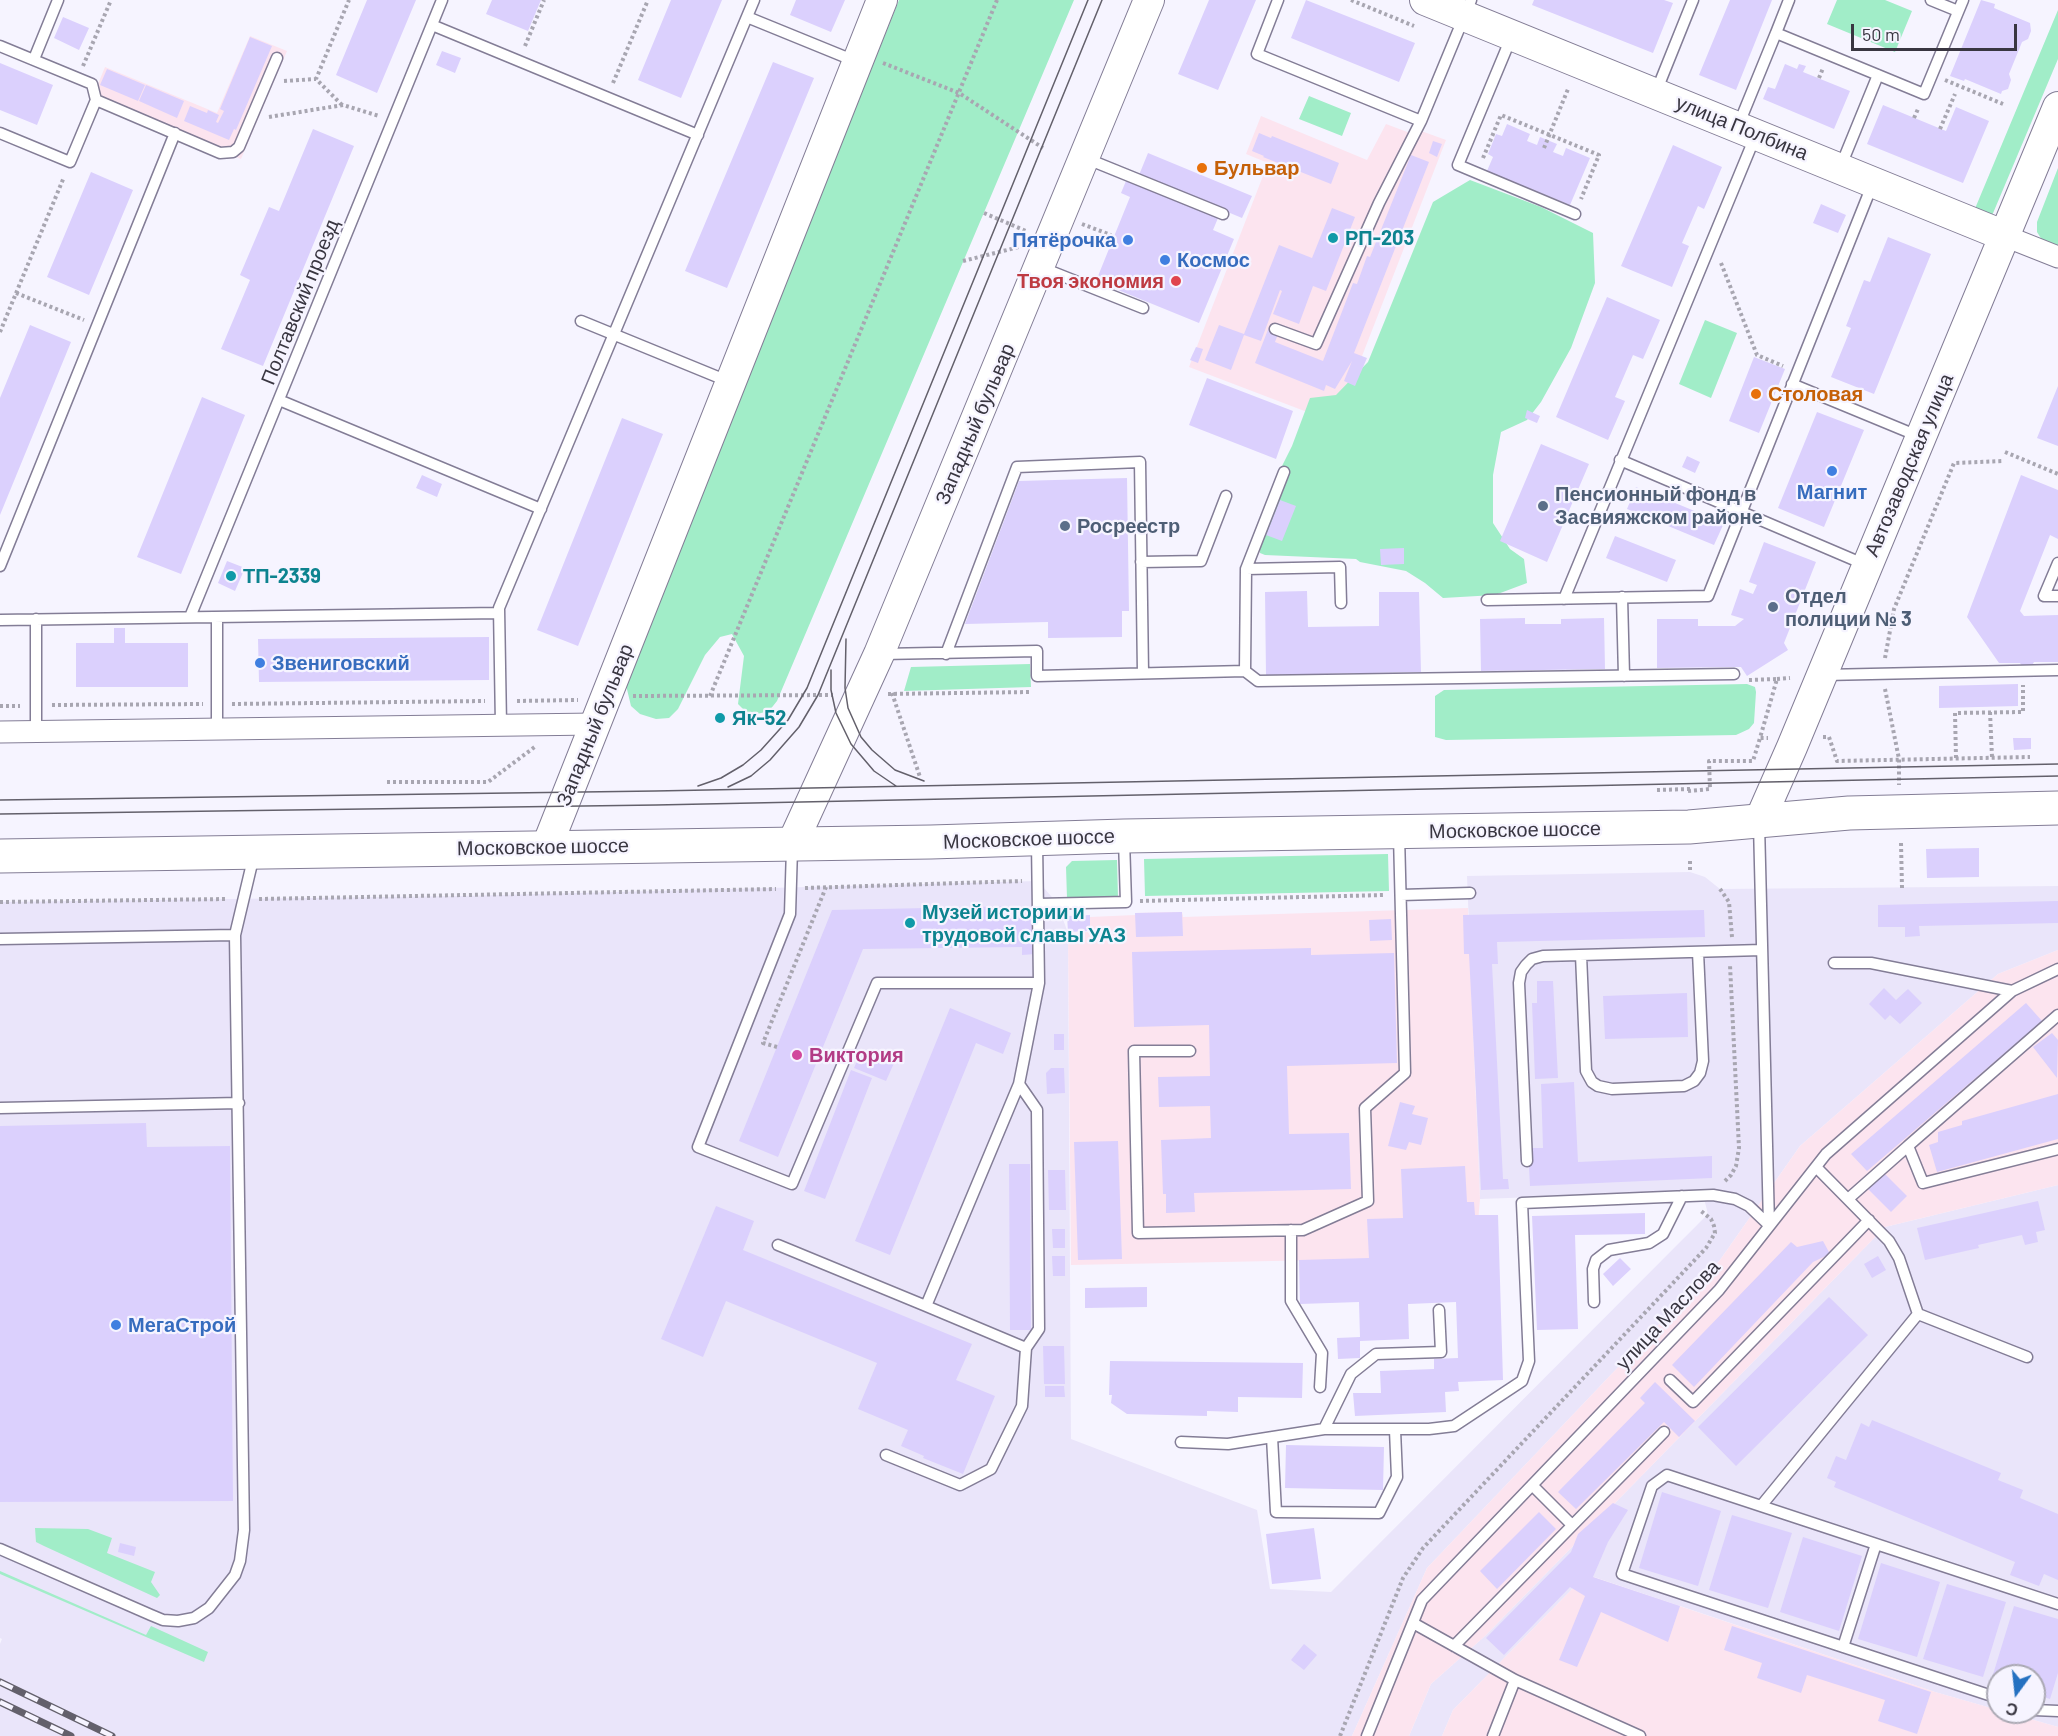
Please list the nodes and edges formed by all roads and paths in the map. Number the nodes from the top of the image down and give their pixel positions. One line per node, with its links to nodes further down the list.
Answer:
1 (58, 0): 26 (lane)
2 (111, 0): 30 (path)
3 (349, 0): 31 (path)
4 (442, 0): 20 (lane, Полтавский проезд)
5 (544, 0): 27 (path)
6 (648, 0): 37 (path)
7 (754, 0): 19 (lane)
8 (882, 0): 25 (street, Западный бульвар)
9 (997, 0): 34 (path)
10 (1149, 0): 53 (street, Западный бульвар)
11 (1278, 0): 44 (lane)
12 (1425, 0): 17 (street, улица Полбина)
13 (1693, 0): 35 (lane)
14 (1789, 0): 21 (lane)
15 (1931, 0): 18 (lane)
16 (1963, 0): 18 (lane)
17 (1468, 8): 22 (street, улица Полбина); 44 (lane)
18 (1958, 11): 29 (lane)
19 (747, 17): 25 (lane); 49 (lane)
20 (432, 25): 27 (lane); 43 (lane, Полтавский проезд)
21 (1776, 33): 28 (lane); 46 (lane)
22 (1512, 35): 35 (street, улица Полбина); 56 (lane)
23 (0, 46): 26 (lane)
24 (277, 58): 32 (lane)
25 (859, 58): 34 (path); 76 (street, Западный бульвар)
26 (34, 59): 30 (lane)
27 (519, 61): 37 (lane)
28 (1878, 75): 29 (lane); 55 (lane)
29 (1932, 75): 39 (path)
30 (78, 77): 38 (lane)
31 (316, 79): 32 (path); 40 (path)
32 (267, 81): 42 (lane)
33 (1568, 89): 50 (path)
34 (959, 93): 51 (path); 120 (path)
35 (1656, 93): 46 (street, улица Полбина)
36 (1955, 94): 45 (path)
37 (606, 97): 49 (lane)
38 (96, 100): 48 (lane); 54 (lane)
39 (2003, 104)
40 (343, 105): 42 (path); 43 (path)
41 (2058, 107): 64 (street, Автозаводская улица)
42 (250, 120): 48 (lane)
43 (393, 121): 78 (lane, Полтавский проезд)
44 (1421, 121): 73 (lane)
45 (1940, 129)
46 (1747, 130): 55 (street, улица Полбина); 65 (lane)
47 (0, 133): 54 (lane)
48 (175, 133): 72 (lane)
49 (698, 135): 75 (lane)
50 (1550, 135): 52 (path); 56 (path); 59 (path)
51 (1043, 148)
52 (1544, 148)
53 (1085, 158): 60 (lane); 66 (street, Западный бульвар)
54 (70, 162): 69 (path)
55 (1840, 169): 57 (street, улица Полбина)
56 (1477, 173): 59 (lane)
57 (1873, 182): 64 (street, улица Полбина); 77 (lane)
58 (984, 213): 63 (path)
59 (1575, 213)
60 (1223, 214)
61 (1081, 224): 62 (path)
62 (1111, 235)
63 (1035, 236)
64 (2005, 236): 67 (street, улица Полбина); 79 (street, Автозаводская улица)
65 (1712, 240): 77 (path); 81 (lane)
66 (1033, 256): 68 (path); 70 (lane); 103 (street, Западный бульвар)
67 (2058, 257)
68 (963, 261)
69 (16, 293): 72 (path); 74 (path)
70 (1143, 308)
71 (580, 321): 75 (lane)
72 (96, 325): 90 (lane)
73 (1275, 328)
74 (0, 332)
75 (614, 334): 76 (lane); 86 (lane)
76 (730, 382): 119 (street, Западный бульвар)
77 (1792, 384): 79 (lane); 87 (lane)
78 (279, 400): 86 (lane); 99 (lane, Полтавский проезд)
79 (1921, 437): 91 (street, Автозаводская улица)
80 (2006, 452): 84 (path)
81 (1620, 460): 87 (lane); 95 (lane)
82 (2002, 461): 110 (path)
83 (1284, 472): 92 (lane)
84 (2058, 474)
85 (1226, 496): 88 (lane)
86 (541, 509): 98 (lane)
87 (1742, 512): 91 (lane); 94 (lane)
88 (1142, 562): 104 (lane); 108 (lane)
89 (2058, 563): 93 (lane)
90 (0, 566)
91 (1867, 566): 111 (street, Автозаводская улица)
92 (1246, 569): 97 (lane); 106 (lane)
93 (2058, 596)
94 (1623, 597): 95 (lane); 112 (lane)
95 (1564, 599): 96 (lane)
96 (1487, 600)
97 (1341, 603)
98 (499, 613): 100 (lane); 122 (lane)
99 (190, 617): 100 (lane); 101 (lane)
100 (217, 617): 123 (lane)
101 (36, 619): 102 (lane); 124 (lane)
102 (0, 620)
103 (879, 654): 104 (lane); 118 (street, Западный бульвар)
104 (946, 654): 108 (lane)
105 (2058, 670): 107 (lane)
106 (1245, 671): 108 (lane); 112 (lane)
107 (2022, 671): 110 (lane); 126 (path)
108 (1143, 673)
109 (1734, 674): 112 (lane)
110 (1882, 674): 111 (lane); 137 (path)
111 (1822, 675): 132 (street, Автозаводская улица)
112 (1624, 676)
113 (1790, 678): 114 (path)
114 (1778, 679): 115 (path); 133 (path)
115 (1745, 680)
116 (1033, 692): 117 (path)
117 (892, 694): 118 (path); 138 (path)
118 (862, 695): 120 (path); 150 (street, Западный бульвар)
119 (606, 696): 120 (path); 121 (path); 127 (street, Западный бульвар)
120 (710, 696)
121 (576, 700): 122 (path); 127 (path)
122 (501, 701): 123 (path); 128 (lane)
123 (218, 704): 124 (path); 129 (lane)
124 (36, 705): 125 (path); 130 (lane)
125 (0, 706)
126 (1990, 712): 135 (path); 136 (path)
127 (581, 724): 128 (street); 139 (path); 151 (street, Западный бульвар)
128 (501, 725): 129 (street)
129 (217, 729): 130 (street)
130 (36, 731): 131 (street)
131 (0, 732)
132 (1796, 737): 133 (path); 137 (path); 145 (street, Автозаводская улица)
133 (1760, 738): 140 (path)
134 (2030, 757): 136 (path)
135 (1956, 758): 136 (path); 137 (path)
136 (1992, 758)
137 (1899, 759): 141 (path)
138 (920, 777)
139 (387, 782)
140 (1710, 789): 142 (path); 143 (path)
141 (1899, 789)
142 (1657, 790)
143 (1688, 791)
144 (2058, 808): 145 (main road, Московское шоссе)
145 (1759, 822): 146 (main road, Московское шоссе); 169 (lane)
146 (1399, 832): 147 (main road, Московское шоссе); 162 (lane)
147 (1124, 836): 148 (main road, Московское шоссе); 165 (lane)
148 (1037, 839): 150 (main road, Московское шоссе); 156 (lane)
149 (1901, 843): 159 (path)
150 (792, 844): 151 (main road, Московское шоссе); 158 (lane)
151 (547, 846): 152 (main road, Московское шоссе)
152 (255, 852): 153 (main road, Московское шоссе); 163 (lane)
153 (0, 856)
154 (1690, 861): 155 (path)
155 (1690, 872)
156 (1038, 881): 157 (path); 166 (lane)
157 (826, 887): 158 (path); 178 (path)
158 (791, 888): 163 (path); 175 (lane)
159 (1902, 888)
160 (1720, 889): 170 (path)
161 (1470, 893): 162 (lane)
162 (1401, 895): 165 (path); 193 (lane)
163 (244, 899): 164 (path); 167 (lane)
164 (0, 902)
165 (1126, 902): 166 (lane)
166 (1038, 904): 175 (lane)
167 (235, 935): 168 (lane); 181 (lane)
168 (0, 939)
169 (1762, 950): 170 (lane); 192 (lane)
170 (1730, 951): 171 (lane); 187 (path)
171 (1698, 952): 172 (lane); 172 (lane)
172 (1581, 955): 185 (lane)
173 (1834, 963): 176 (lane)
174 (2058, 969): 176 (lane, улица Маслова)
175 (1039, 983): 180 (lane)
176 (2012, 991): 186 (lane, улица Маслова)
177 (2058, 1015): 183 (lane)
178 (777, 1047)
179 (1190, 1051): 193 (lane)
180 (1019, 1084): 196 (lane); 199 (lane)
181 (239, 1103): 182 (lane); 214 (lane)
182 (0, 1108)
183 (1908, 1146): 184 (lane); 189 (lane)
184 (2058, 1149)
185 (1527, 1161)
186 (1816, 1167): 189 (lane); 192 (lane, улица Маслова)
187 (1719, 1183)
188 (1682, 1196): 190 (lane); 192 (lane); 204 (lane)
189 (1848, 1199): 191 (lane)
190 (1677, 1207): 195 (lane); 207 (path)
191 (1869, 1220): 198 (lane); 201 (lane)
192 (1770, 1225): 210 (lane, улица Маслова)
193 (1291, 1230): 202 (lane)
194 (777, 1245): 196 (lane)
195 (1593, 1302)
196 (926, 1306): 199 (lane)
197 (1439, 1310): 203 (lane)
198 (1918, 1314): 200 (lane); 211 (lane)
199 (1026, 1348): 209 (lane)
200 (2027, 1358)
201 (1670, 1380)
202 (1320, 1387)
203 (1324, 1429): 204 (lane); 206 (lane)
204 (1395, 1430): 206 (lane)
205 (1664, 1432): 212 (lane)
206 (1272, 1437): 208 (lane)
207 (1522, 1441)
208 (1181, 1442)
209 (886, 1455)
210 (1532, 1485): 212 (lane); 216 (lane, улица Маслова)
211 (1761, 1506): 213 (lane); 218 (lane)
212 (1572, 1525): 217 (lane)
213 (1876, 1544): 215 (lane); 218 (lane)
214 (0, 1549)
215 (2058, 1604)
216 (1413, 1623): 217 (lane); 221 (lane, улица Маслова)
217 (1454, 1646): 219 (lane)
218 (1843, 1647): 220 (lane)
219 (1515, 1680): 222 (lane); 223 (lane)
220 (1986, 1694)
221 (1366, 1736)
222 (1493, 1736)
223 (1640, 1736)

